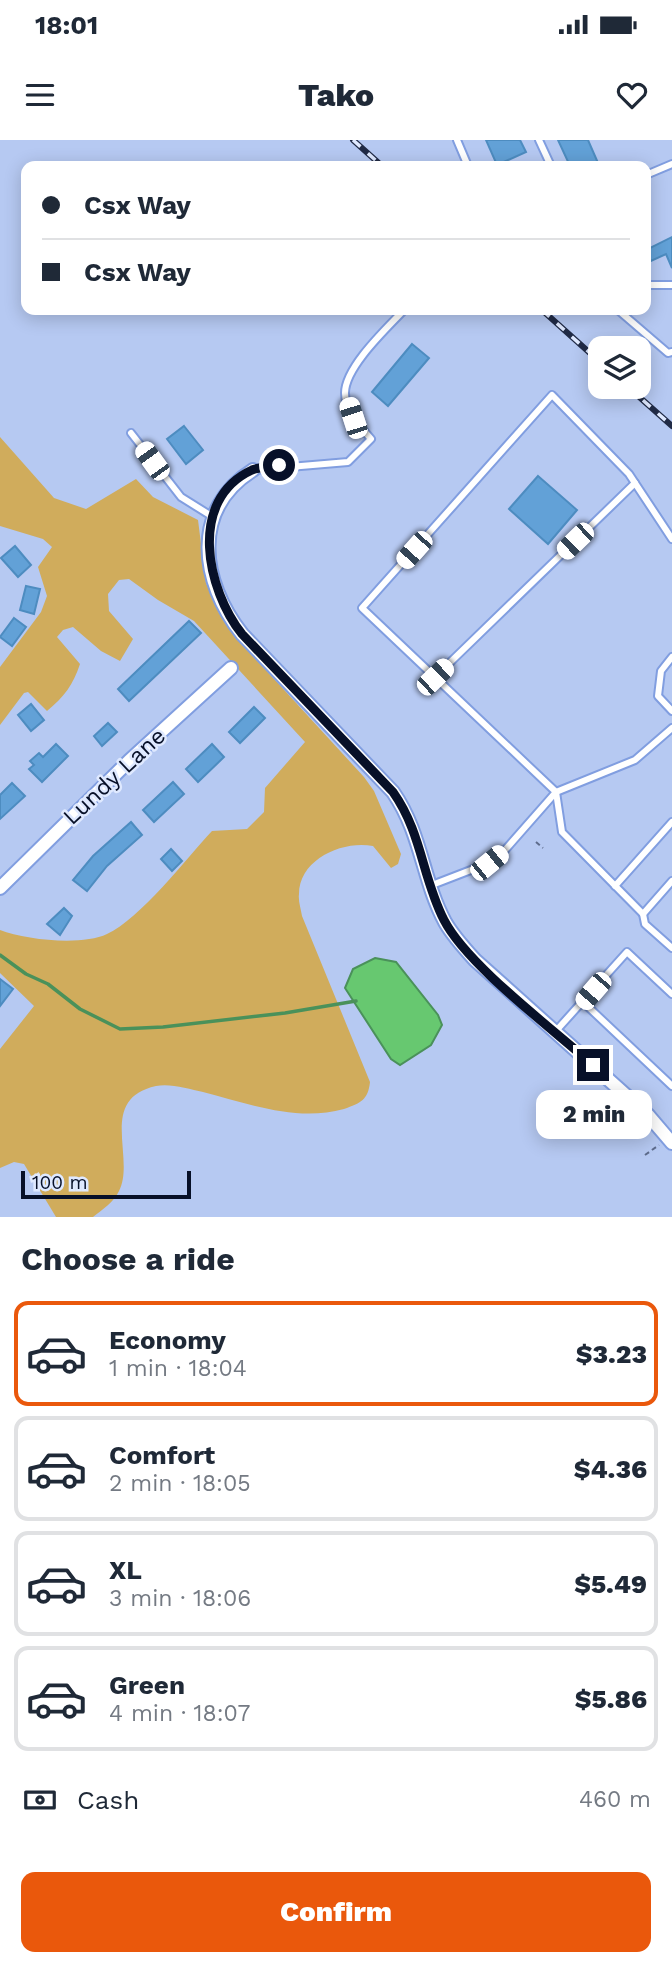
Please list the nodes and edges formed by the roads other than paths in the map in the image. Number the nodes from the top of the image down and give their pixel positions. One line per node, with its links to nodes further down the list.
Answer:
1 (457, 140): 3 (lane)
2 (539, 140): 4 (lane)
3 (466, 161)
4 (549, 161)
5 (672, 164): 6 (lane)
6 (651, 173)
7 (651, 285): 8 (lane)
8 (672, 285)
9 (400, 315): 13 (lane)
10 (624, 315): 11 (lane)
11 (671, 354)
12 (131, 433): 15 (lane)
13 (253, 470): 15 (street)
14 (635, 483): 16 (lane); 19 (lane); 19 (lane)
15 (213, 517): 25 (street)
16 (672, 539)
17 (672, 657): 20 (lane)
18 (231, 668): 27 (street, Lundy Lane)
19 (435, 677): 22 (lane)
20 (672, 711)
21 (672, 729): 22 (lane)
22 (556, 792): 25 (lane); 26 (lane)
23 (672, 822): 26 (lane)
24 (672, 881): 28 (lane)
25 (432, 884): 32 (street)
26 (615, 886): 28 (lane)
27 (0, 888)
28 (643, 914): 29 (lane)
29 (672, 948)
30 (672, 994): 31 (lane)
31 (583, 1002): 32 (lane); 33 (lane)
32 (555, 1032): 34 (street)
33 (672, 1086)
34 (672, 1143)

